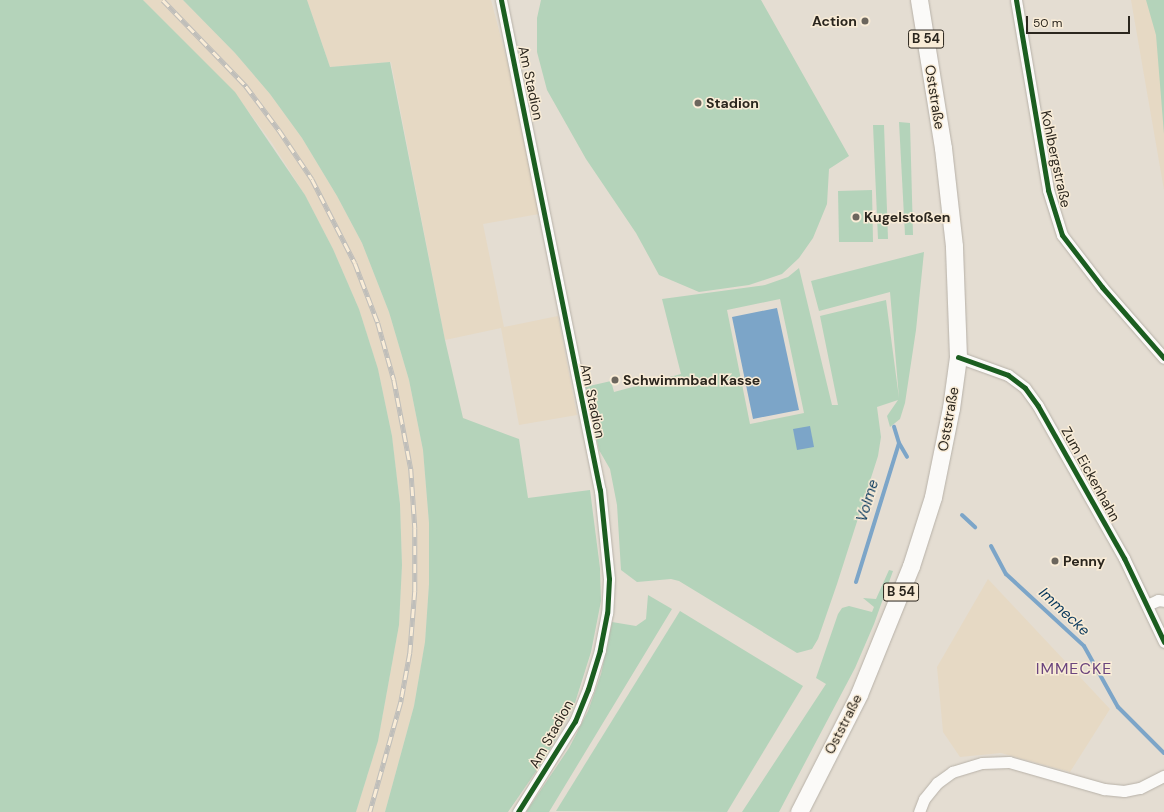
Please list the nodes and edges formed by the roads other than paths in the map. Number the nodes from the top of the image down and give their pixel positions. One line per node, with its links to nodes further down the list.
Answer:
1 (501, 0): 10 (street, Am Stadion)
2 (919, 0): 4 (main road, Oststraße / B 54)
3 (1016, 0): 5 (street, Kohlbergstraße)
4 (958, 357): 7 (street, Zum Eickenhahn); 11 (main road, Oststraße / B 54)
5 (1164, 358)
6 (1164, 601): 7 (street)
7 (1147, 605): 8 (street, Zum Eickenhahn)
8 (1164, 642)
9 (1164, 776): 12 (street)
10 (518, 812)
11 (799, 812)
12 (919, 812)

